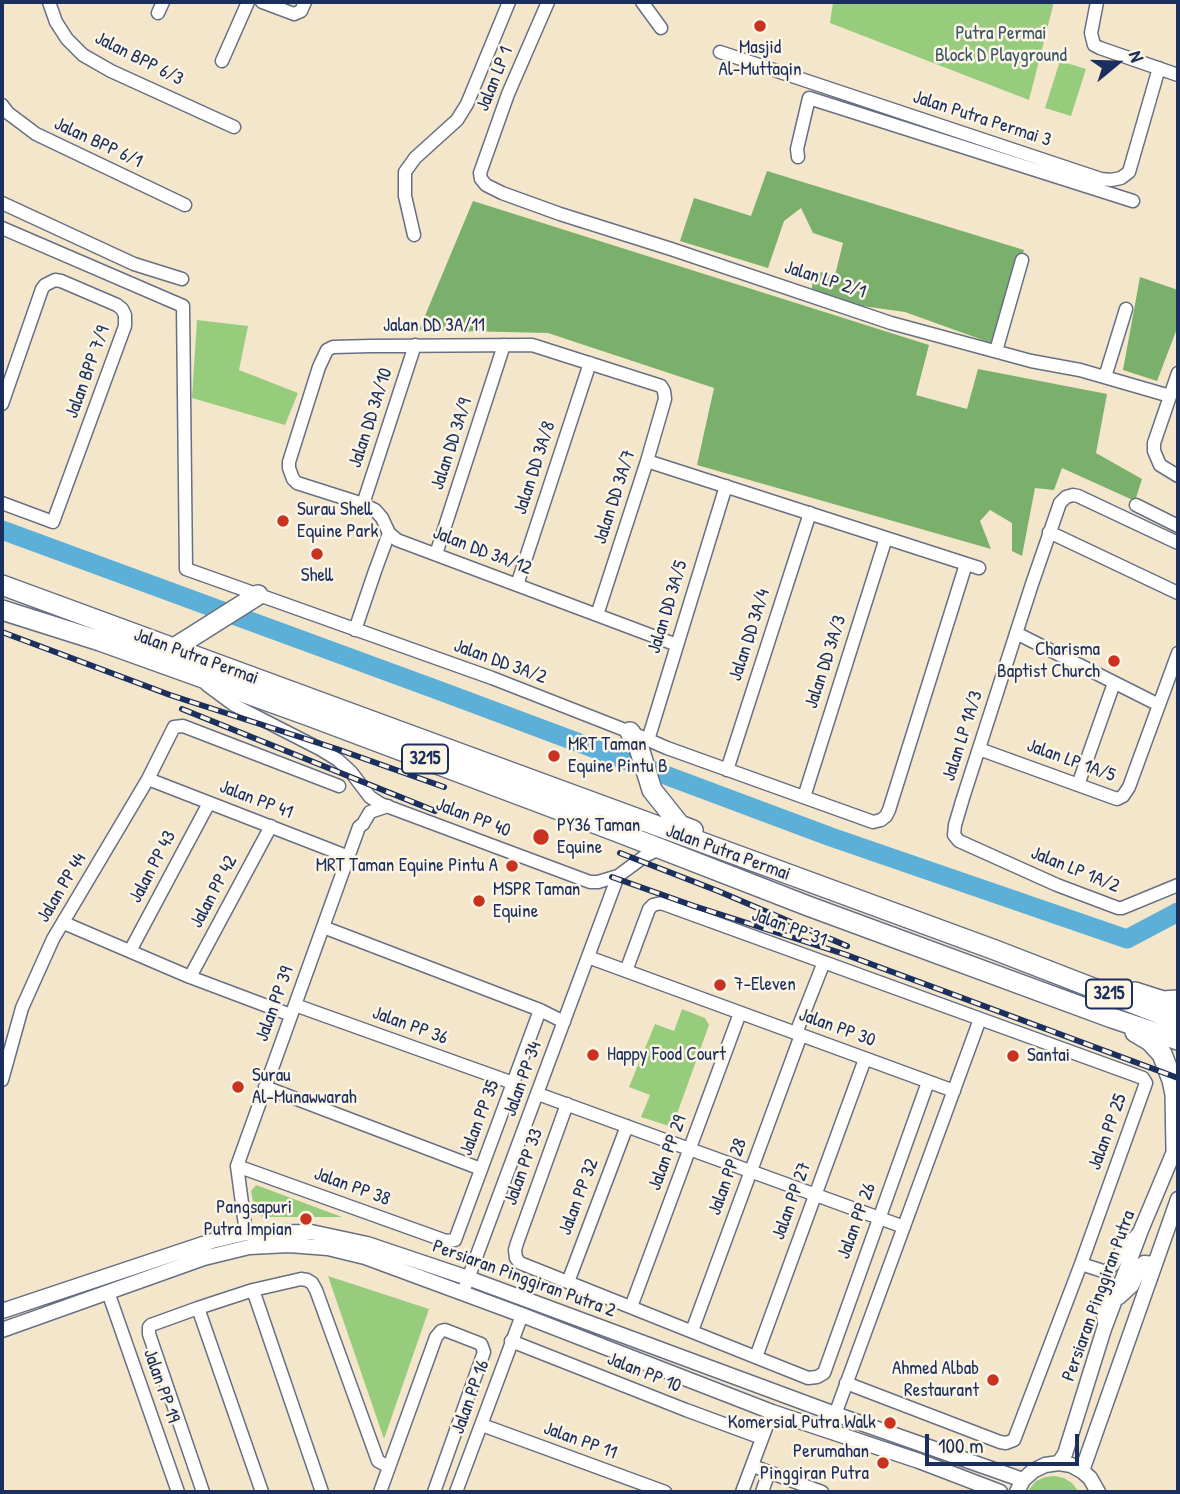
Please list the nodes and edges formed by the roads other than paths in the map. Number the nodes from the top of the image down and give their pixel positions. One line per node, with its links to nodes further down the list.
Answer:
1 (49, 2): 15 (street, Jalan BPP 6/3)
2 (248, 2): 11 (street)
3 (262, 2): 4 (street)
4 (305, 2)
5 (509, 2): 22 (street)
6 (548, 2): 17 (street, Jalan LP 1)
7 (642, 2): 9 (street)
8 (1097, 2): 12 (street)
9 (661, 28)
10 (720, 52): 12 (street, Jalan Putra Permai 3)
11 (222, 61)
12 (1159, 68): 13 (street)
13 (1178, 75)
14 (2, 105): 20 (street, Jalan BPP 6/1)
15 (234, 127)
16 (798, 158): 18 (street)
17 (480, 173): 28 (street, Jalan LP 2/1)
18 (1133, 201)
19 (2, 204): 24 (street)
20 (185, 205)
21 (2, 228): 52 (street, Jalan DD 3A/2)
22 (414, 235)
23 (1022, 260): 28 (street)
24 (182, 279)
25 (1126, 309): 31 (street)
26 (415, 345): 27 (street, Jalan DD 3A/11); 36 (street, Jalan DD 3A/11); 40 (street, Jalan DD 3A/10)
27 (505, 345): 29 (street, Jalan DD 3A/11); 48 (street, Jalan DD 3A/9)
28 (996, 351): 31 (street, Jalan LP 2/1)
29 (590, 363): 32 (street, Jalan DD 3A/11); 50 (street, Jalan DD 3A/8)
30 (1178, 373): 33 (street)
31 (1105, 377): 33 (street, Jalan LP 2/1)
32 (664, 390): 35 (street, Jalan DD 3A/7)
33 (1170, 396): 37 (street)
34 (2, 404): 39 (street, Jalan BPP 7/9)
35 (647, 461): 38 (street); 54 (street, Jalan DD 3A/7)
36 (290, 475): 40 (street, Jalan DD 3A/12)
37 (1178, 476)
38 (726, 486): 42 (street); 57 (street, Jalan DD 3A/5)
39 (2, 503)
40 (363, 503): 45 (street, Jalan DD 3A/12)
41 (1136, 505): 43 (street)
42 (810, 513): 46 (street); 65 (street, Jalan DD 3A/4)
43 (1178, 526)
44 (1049, 532): 47 (street, Jalan LP 1A/3); 51 (street); 56 (street, Jalan LP 1A/3)
45 (389, 533): 48 (street, Jalan DD 3A/12); 55 (street)
46 (886, 538): 70 (street, Jalan DD 3A/3); 70 (street, Jalan DD 3A/2)
47 (1178, 543)
48 (436, 554): 50 (street, Jalan DD 3A/12)
49 (2, 585): 58 (main road, Jalan Putra Permai / 3215)
50 (517, 585): 54 (street, Jalan DD 3A/12)
51 (1178, 593)
52 (252, 599): 55 (street, Jalan DD 3A/2); 58 (main road)
53 (2, 610): 60 (main road, Jalan Putra Permai / 3215)
54 (597, 615): 57 (street, Jalan DD 3A/12)
55 (355, 630): 63 (street, Jalan DD 3A/2)
56 (1016, 633): 61 (street); 64 (street, Jalan LP 1A/3)
57 (677, 645): 63 (street, Jalan DD 3A/5)
58 (174, 648): 80 (main road, Jalan Putra Permai / 3215)
59 (1178, 653): 62 (street, Jalan LP 1A/5)
60 (190, 674): 66 (street, Jalan PP 40); 76 (main road, Jalan Putra Permai / 3215)
61 (1114, 682): 62 (street); 68 (street)
62 (1159, 705): 68 (street, Jalan LP 1A/5)
63 (639, 740): 65 (street, Jalan DD 3A/2); 80 (main road)
64 (979, 749): 68 (street, Jalan LP 1A/5); 75 (street, Jalan LP 1A/3)
65 (727, 770): 70 (street, Jalan DD 3A/2)
66 (351, 772): 72 (street, Jalan PP 40); 74 (street, Jalan PP 39)
67 (148, 779): 69 (street, Jalan PP 44); 71 (street, Jalan PP 41); 81 (street, Jalan PP 44)
68 (1078, 785)
69 (339, 786)
70 (804, 797)
71 (209, 803): 73 (street, Jalan PP 41); 83 (street, Jalan PP 43)
72 (388, 806): 74 (street); 78 (street, Jalan PP 40)
73 (271, 826): 77 (street, Jalan PP 41); 88 (street, Jalan PP 42)
74 (359, 827): 77 (street, Jalan PP 39)
75 (959, 841): 79 (street, Jalan LP 1A/2)
76 (659, 849): 78 (street); 93 (main road, Jalan Putra Permai / 3215)
77 (349, 857): 82 (street, Jalan PP 39)
78 (618, 876): 84 (street, Jalan PP 34)
79 (1178, 885)
80 (827, 889): 86 (main road, Jalan Putra Permai / 3215)
81 (64, 923): 83 (street, Jalan PP 36); 100 (street, Jalan PP 44)
82 (323, 927): 90 (street, Jalan PP 39); 91 (street)
83 (130, 951): 88 (street, Jalan PP 36)
84 (588, 957): 87 (street, Jalan PP 30); 96 (street, Jalan PP 34)
85 (824, 961): 87 (street, Jalan PP 31); 94 (street, Jalan PP 31); 97 (street, Jalan PP 28)
86 (1040, 968): 89 (main road); 95 (main road, Jalan Putra Permai / 3215)
87 (626, 971): 92 (street, Jalan PP 30)
88 (190, 977): 90 (street, Jalan PP 36)
89 (1178, 1000)
90 (293, 1010): 102 (street, Jalan PP 36); 103 (street, Jalan PP 39)
91 (540, 1010): 96 (street); 102 (street, Jalan PP 35)
92 (740, 1013): 97 (street, Jalan PP 30); 109 (street, Jalan PP 29)
93 (1112, 1018): 98 (main road, Jalan Putra Permai / 3215); 108 (main road)
94 (980, 1019): 104 (street); 120 (street, Jalan PP 25)
95 (1178, 1021)
96 (564, 1022): 105 (street, Jalan PP 34)
97 (799, 1034): 99 (street, Jalan PP 30); 112 (street, Jalan PP 28)
98 (1178, 1040)
99 (866, 1059): 101 (street, Jalan PP 30); 113 (street, Jalan PP 27)
100 (2, 1080)
101 (928, 1082): 104 (street, Jalan PP 30); 115 (street, Jalan PP 26)
102 (513, 1083): 111 (street, Jalan PP 35)
103 (265, 1087): 110 (street, Jalan PP 39); 111 (street)
104 (954, 1091): 116 (street)
105 (538, 1094): 106 (street); 123 (street, Jalan PP 34)
106 (567, 1104): 107 (street); 124 (street, Jalan PP 33)
107 (627, 1126): 109 (street); 124 (street, Jalan PP 32)
108 (1177, 1145): 117 (street, Persiaran Pinggiran Putra)
109 (690, 1149): 112 (street); 129 (street, Jalan PP 29)
110 (237, 1166): 118 (street, Jalan PP 39); 119 (street, Jalan PP 38)
111 (481, 1169): 119 (street, Jalan PP 35)
112 (751, 1171): 113 (street); 135 (street, Jalan PP 28)
113 (815, 1195): 115 (street); 137 (street, Jalan PP 27)
114 (1178, 1199): 121 (street)
115 (879, 1218): 116 (street); 137 (street, Jalan PP 26)
116 (904, 1227): 138 (street)
117 (1140, 1230): 122 (street); 128 (street, Persiaran Pinggiran Putra)
118 (246, 1233): 123 (street, Persiaran Pinggiran Putra 2); 131 (street, Persiaran Pinggiran Putra 2)
119 (455, 1240)
120 (1081, 1264): 122 (street); 138 (street, Jalan PP 25)
121 (1155, 1264): 128 (street); 147 (street)
122 (1106, 1272): 133 (street)
123 (468, 1278): 127 (street, Jalan PP 34); 140 (street, Persiaran Pinggiran Putra 2)
124 (568, 1282): 129 (street)
125 (253, 1290): 130 (street); 146 (street); 154 (street)
126 (108, 1292): 127 (street, Persiaran Pinggiran Putra 2); 134 (street, Persiaran Pinggiran Putra 2); 151 (street, Jalan PP 19)
127 (462, 1294): 132 (street, Persiaran Pinggiran Putra 2)
128 (1116, 1300): 133 (street, Persiaran Pinggiran Putra)
129 (631, 1307): 135 (street)
130 (198, 1308): 152 (street); 153 (street)
131 (2, 1311)
132 (522, 1315): 136 (street, Jalan PP 16); 139 (street, Persiaran Pinggiran Putra 2)
133 (1104, 1329): 144 (street, Persiaran Pinggiran Putra)
134 (2, 1330)
135 (692, 1331): 137 (street)
136 (512, 1341): 141 (street, Jalan PP 16); 143 (street, Jalan PP 10)
137 (756, 1357)
138 (846, 1383): 140 (street)
139 (772, 1412): 142 (street, Persiaran Pinggiran Putra 2); 143 (street)
140 (835, 1414): 142 (street); 149 (street, Persiaran Pinggiran Putra 2)
141 (482, 1425): 156 (street, Jalan PP 16); 157 (street, Jalan PP 11)
142 (829, 1431): 161 (street, Persiaran Pinggiran Putra 2)
143 (762, 1438): 145 (street)
144 (1059, 1463): 147 (street); 149 (street)
145 (753, 1466): 148 (street); 158 (street)
146 (389, 1467): 150 (street); 155 (street)
147 (1082, 1471): 162 (street)
148 (769, 1472): 159 (street); 160 (street)
149 (1020, 1486)
150 (439, 1491)
151 (178, 1492)
152 (203, 1492)
153 (262, 1492)
154 (322, 1492)
155 (380, 1492)
156 (456, 1492)
157 (665, 1492)
158 (742, 1492)
159 (762, 1492)
160 (822, 1492)
161 (1000, 1492)
162 (1098, 1492)

